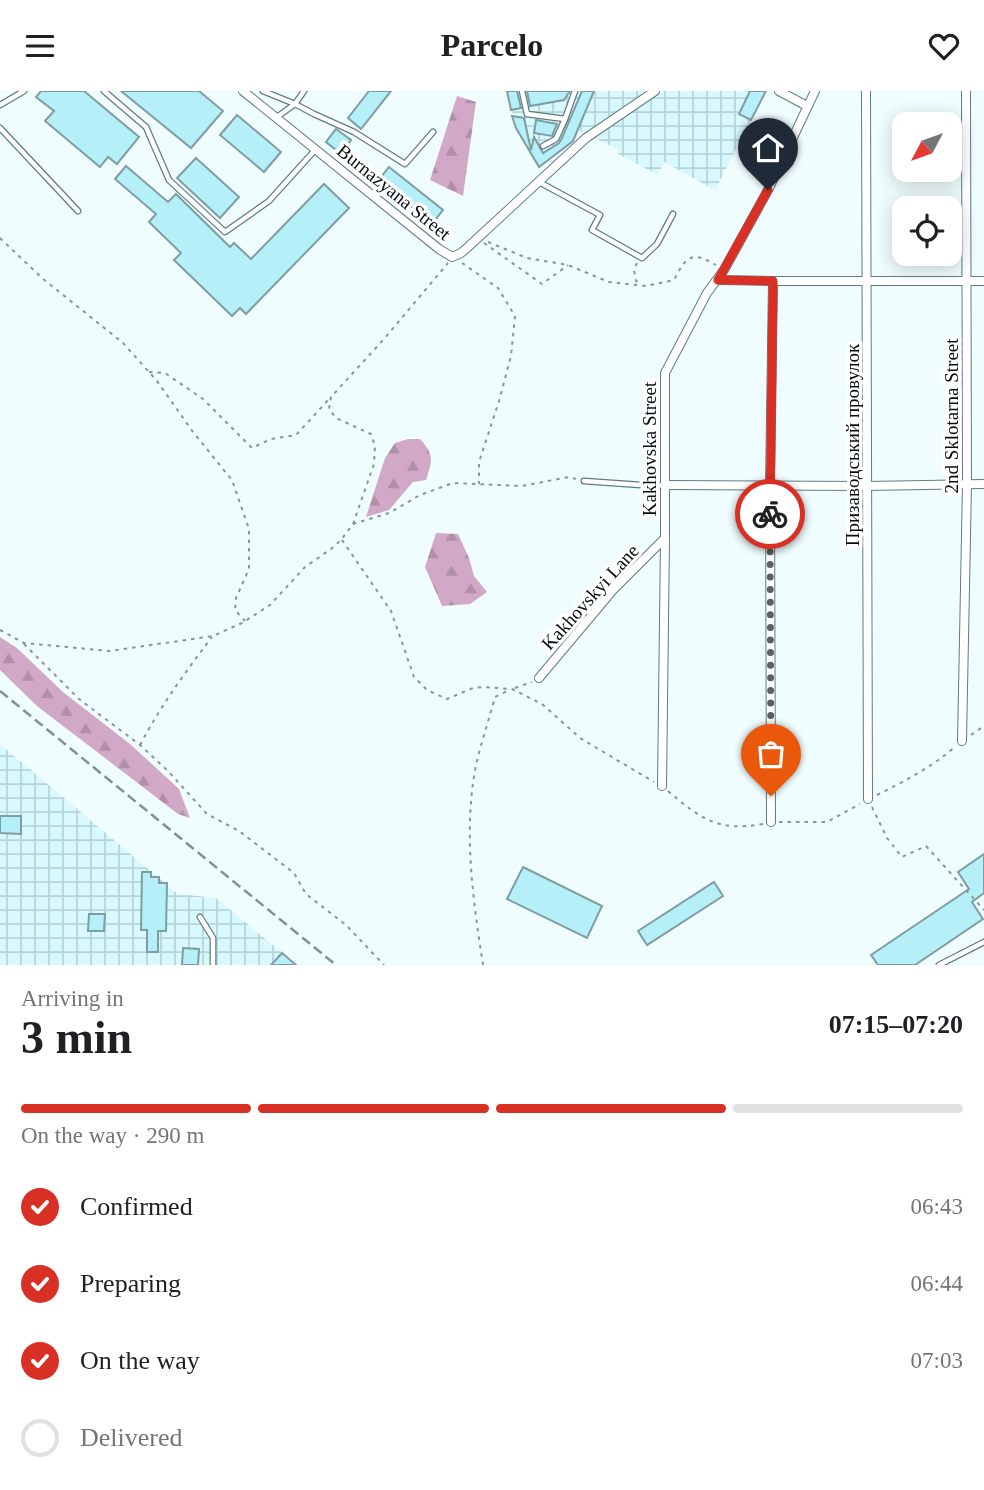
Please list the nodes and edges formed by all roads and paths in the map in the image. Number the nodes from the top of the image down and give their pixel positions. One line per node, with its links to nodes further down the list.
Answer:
1 (24, 91): 14 (lane)
2 (104, 91): 21 (lane)
3 (243, 91): 16 (street, Burnazyana Street)
4 (263, 91): 13 (lane)
5 (303, 91): 13 (lane)
6 (522, 91): 17 (lane)
7 (575, 91): 17 (lane)
8 (655, 91): 22 (street, Burnazyana Street)
9 (779, 91): 15 (street)
10 (815, 91): 15 (street, Kakhovska Street)
11 (866, 91): 33 (street, Призаводський провулок)
12 (966, 91): 34 (street, 2nd Sklotarna Street)
13 (295, 104): 16 (lane); 19 (lane)
14 (0, 105)
15 (807, 106): 30 (street, Kakhovska Street)
16 (275, 118): 21 (street, Burnazyana Street)
17 (565, 118): 20 (lane)
18 (0, 128): 23 (lane)
19 (433, 132)
20 (543, 146)
21 (315, 149): 27 (street, Burnazyana Street)
22 (538, 181): 26 (street, Burnazyana Street); 28 (lane)
23 (78, 211)
24 (673, 214): 28 (lane)
25 (0, 238): 37 (path)
26 (477, 239): 27 (street, Burnazyana Street); 29 (path); 29 (path)
27 (453, 257): 38 (path); 40 (path)
28 (639, 257): 36 (path)
29 (568, 265): 36 (path)
30 (724, 270): 31 (street, Kakhovska Street); 36 (path)
31 (718, 280): 32 (street); 43 (street, Kakhovska Street)
32 (773, 281): 33 (street); 44 (street)
33 (868, 281): 34 (street); 45 (street, Призаводський провулок)
34 (967, 281): 35 (street); 41 (street, 2nd Sklotarna Street)
35 (984, 281)
36 (646, 286)
37 (149, 372): 38 (path); 49 (path)
38 (331, 397): 46 (path)
39 (584, 481): 40 (path); 43 (lane)
40 (479, 484): 46 (path)
41 (967, 484): 42 (street); 45 (street); 56 (street, 2nd Sklotarna Street)
42 (984, 484)
43 (665, 485): 44 (street); 47 (street, Kakhovska Street)
44 (770, 485): 45 (street); 60 (street)
45 (866, 486): 59 (street, Призаводський провулок)
46 (353, 524): 48 (path)
47 (665, 538): 53 (street, Kakhovskyi Lane); 58 (street, Kakhovska Street)
48 (341, 540): 49 (path); 54 (path)
49 (245, 621): 51 (path)
50 (0, 630): 52 (path)
51 (213, 636): 52 (path); 57 (path)
52 (24, 643): 57 (path)
53 (539, 678): 54 (path)
54 (512, 689): 58 (path); 66 (path)
55 (984, 726): 56 (path)
56 (962, 741): 59 (path)
57 (140, 745): 65 (path)
58 (662, 786): 60 (path)
59 (869, 799): 60 (path); 61 (path)
60 (771, 822)
61 (984, 910)
62 (200, 917): 64 (lane)
63 (984, 942): 67 (lane)
64 (213, 965)
65 (384, 965)
66 (483, 965)
67 (939, 965)

